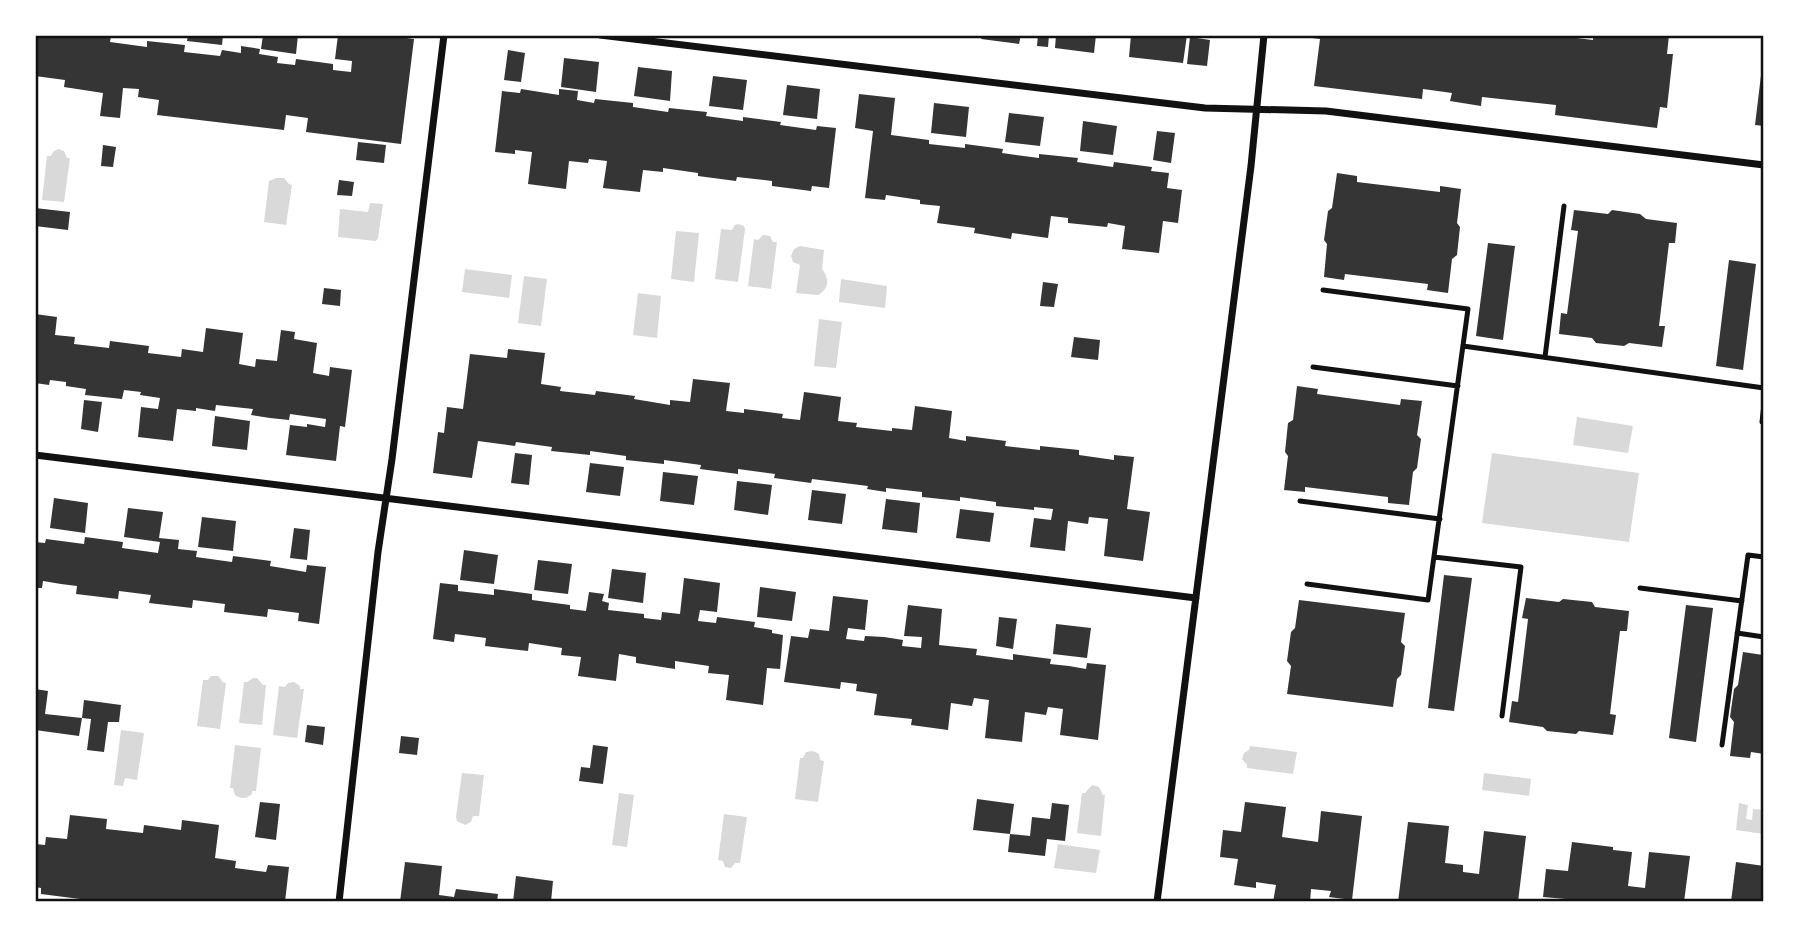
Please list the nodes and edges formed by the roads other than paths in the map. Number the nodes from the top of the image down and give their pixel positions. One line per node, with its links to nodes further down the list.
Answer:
1 (444, 35): 16 (street)
2 (600, 35): 4 (street)
3 (1264, 35): 4 (street)
4 (1256, 109): 5 (street); 23 (street)
5 (1764, 165)
6 (1564, 206): 9 (lane)
7 (1323, 290): 8 (lane)
8 (1463, 346): 9 (lane); 11 (lane)
9 (1545, 357): 12 (lane)
10 (1313, 367): 11 (lane)
11 (1458, 386): 18 (lane)
12 (1764, 388)
13 (1764, 404): 14 (lane)
14 (1764, 422)
15 (35, 454): 16 (street)
16 (386, 498): 23 (street); 29 (street)
17 (1300, 501): 18 (lane)
18 (1440, 519): 19 (lane)
19 (1434, 557): 21 (lane); 27 (lane)
20 (1764, 557): 24 (lane)
21 (1307, 584)
22 (1640, 588): 24 (lane)
23 (1196, 598): 30 (street)
24 (1742, 601): 25 (lane)
25 (1737, 633): 26 (lane); 28 (lane)
26 (1764, 637)
27 (1502, 716)
28 (1722, 745)
29 (339, 902)
30 (1157, 902)

